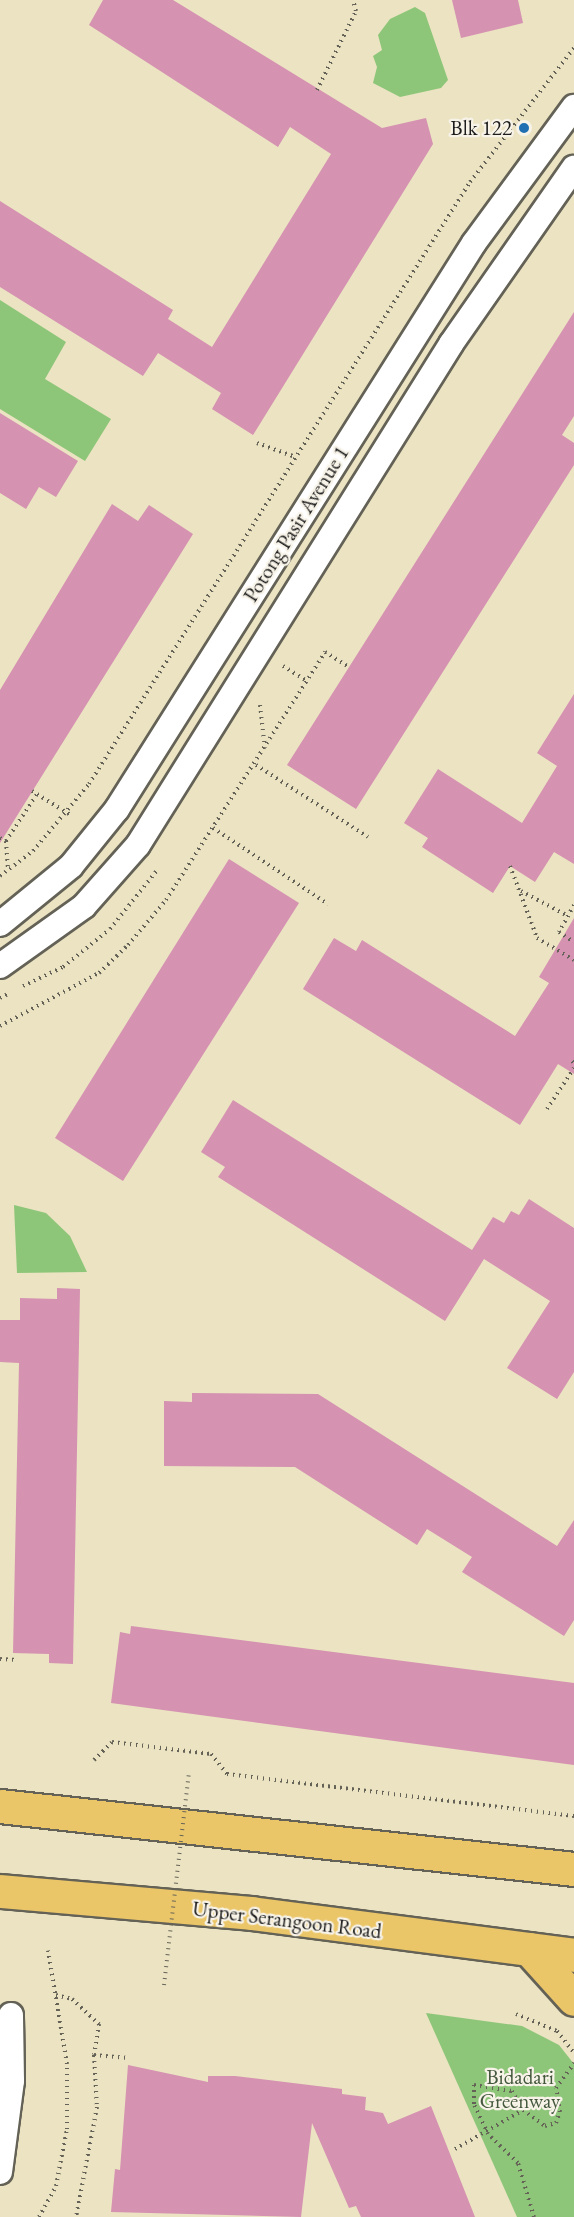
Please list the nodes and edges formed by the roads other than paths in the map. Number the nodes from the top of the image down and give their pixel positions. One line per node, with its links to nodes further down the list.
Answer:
1 (574, 107): 3 (street, Potong Pasir Avenue 1)
2 (574, 168): 4 (street, Potong Pasir Avenue 1)
3 (0, 924)
4 (0, 966)
5 (0, 1806): 6 (main road)
6 (574, 1869)
7 (0, 1892): 8 (main road, Upper Serangoon Road)
8 (529, 1949): 9 (main road, Upper Serangoon Road); 10 (main road)
9 (574, 1955)
10 (574, 2000)
11 (11, 2015): 12 (street)
12 (0, 2172)

